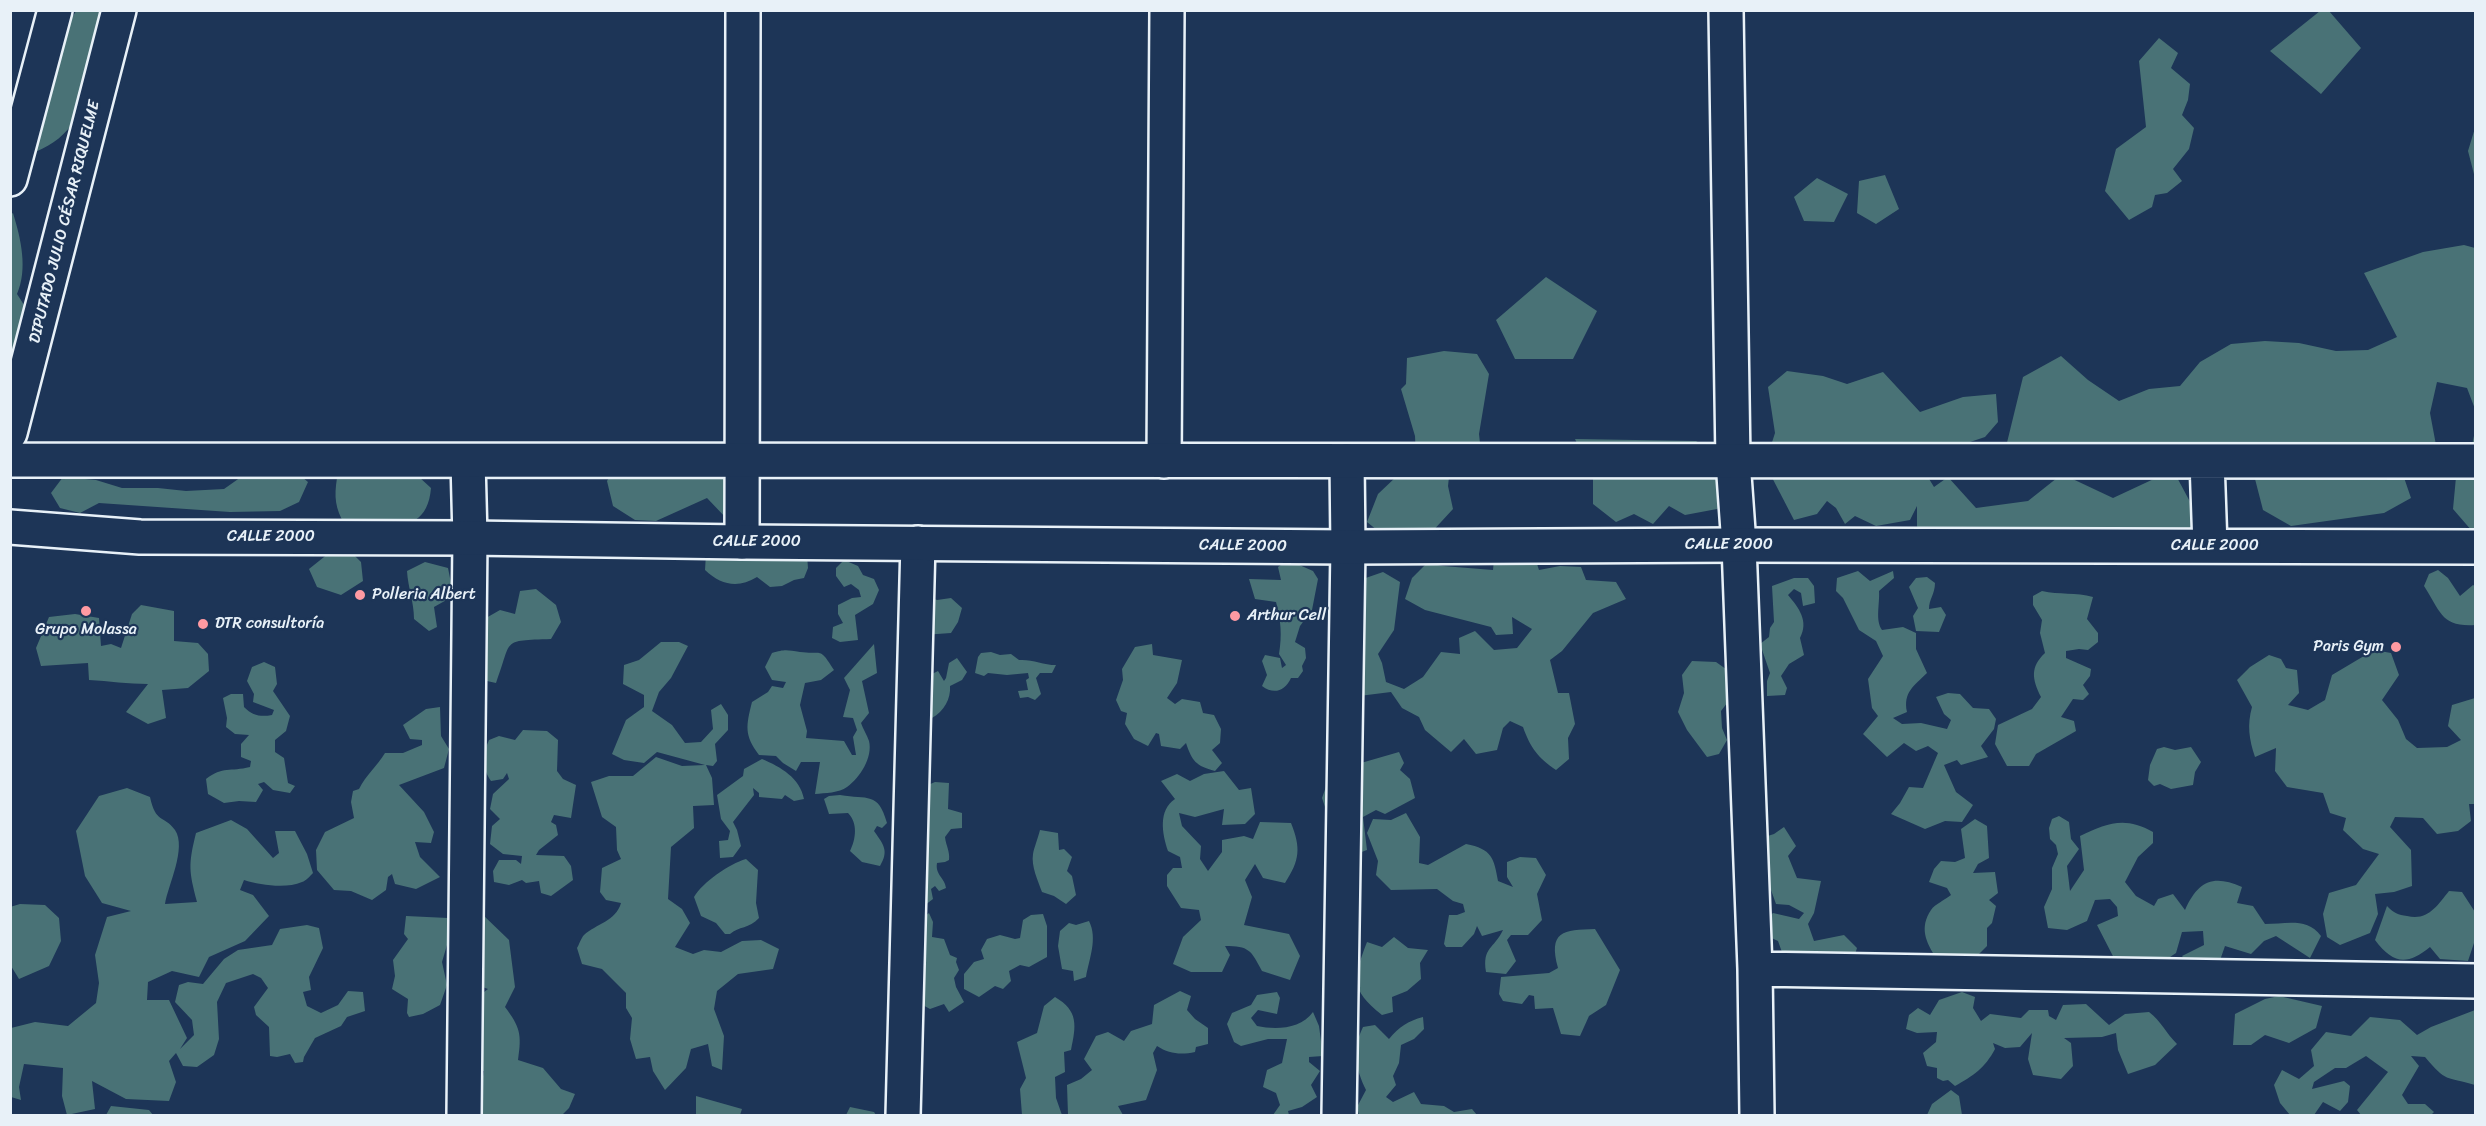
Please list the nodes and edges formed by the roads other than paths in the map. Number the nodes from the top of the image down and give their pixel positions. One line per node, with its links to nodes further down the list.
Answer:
1 (55, 10): 6 (street)
2 (119, 10): 7 (street, DIPUTADO JULIO CÉSAR RIQUELME)
3 (743, 10): 9 (street)
4 (1167, 10): 11 (street)
5 (1726, 10): 13 (street)
6 (10, 179)
7 (10, 434)
8 (10, 460): 10 (street)
9 (741, 460): 10 (street); 11 (street); 18 (street)
10 (468, 461): 17 (street)
11 (1164, 461): 12 (street)
12 (1347, 461): 13 (street); 22 (street)
13 (1733, 461): 14 (street); 20 (street)
14 (2207, 461): 15 (street); 21 (street)
15 (2475, 461)
16 (10, 527): 17 (street, CALLE 2000)
17 (470, 538): 18 (street, CALLE 2000); 26 (street)
18 (742, 542): 19 (street, CALLE 2000)
19 (918, 543): 22 (street, CALLE 2000); 27 (street)
20 (1739, 545): 21 (street, CALLE 2000); 22 (street, CALLE 2000); 24 (street)
21 (2210, 546): 23 (street, CALLE 2000)
22 (1348, 547): 28 (street)
23 (2475, 547)
24 (1755, 969): 25 (street); 29 (street)
25 (2475, 981)
26 (464, 1116)
27 (903, 1116)
28 (1340, 1116)
29 (1757, 1116)

